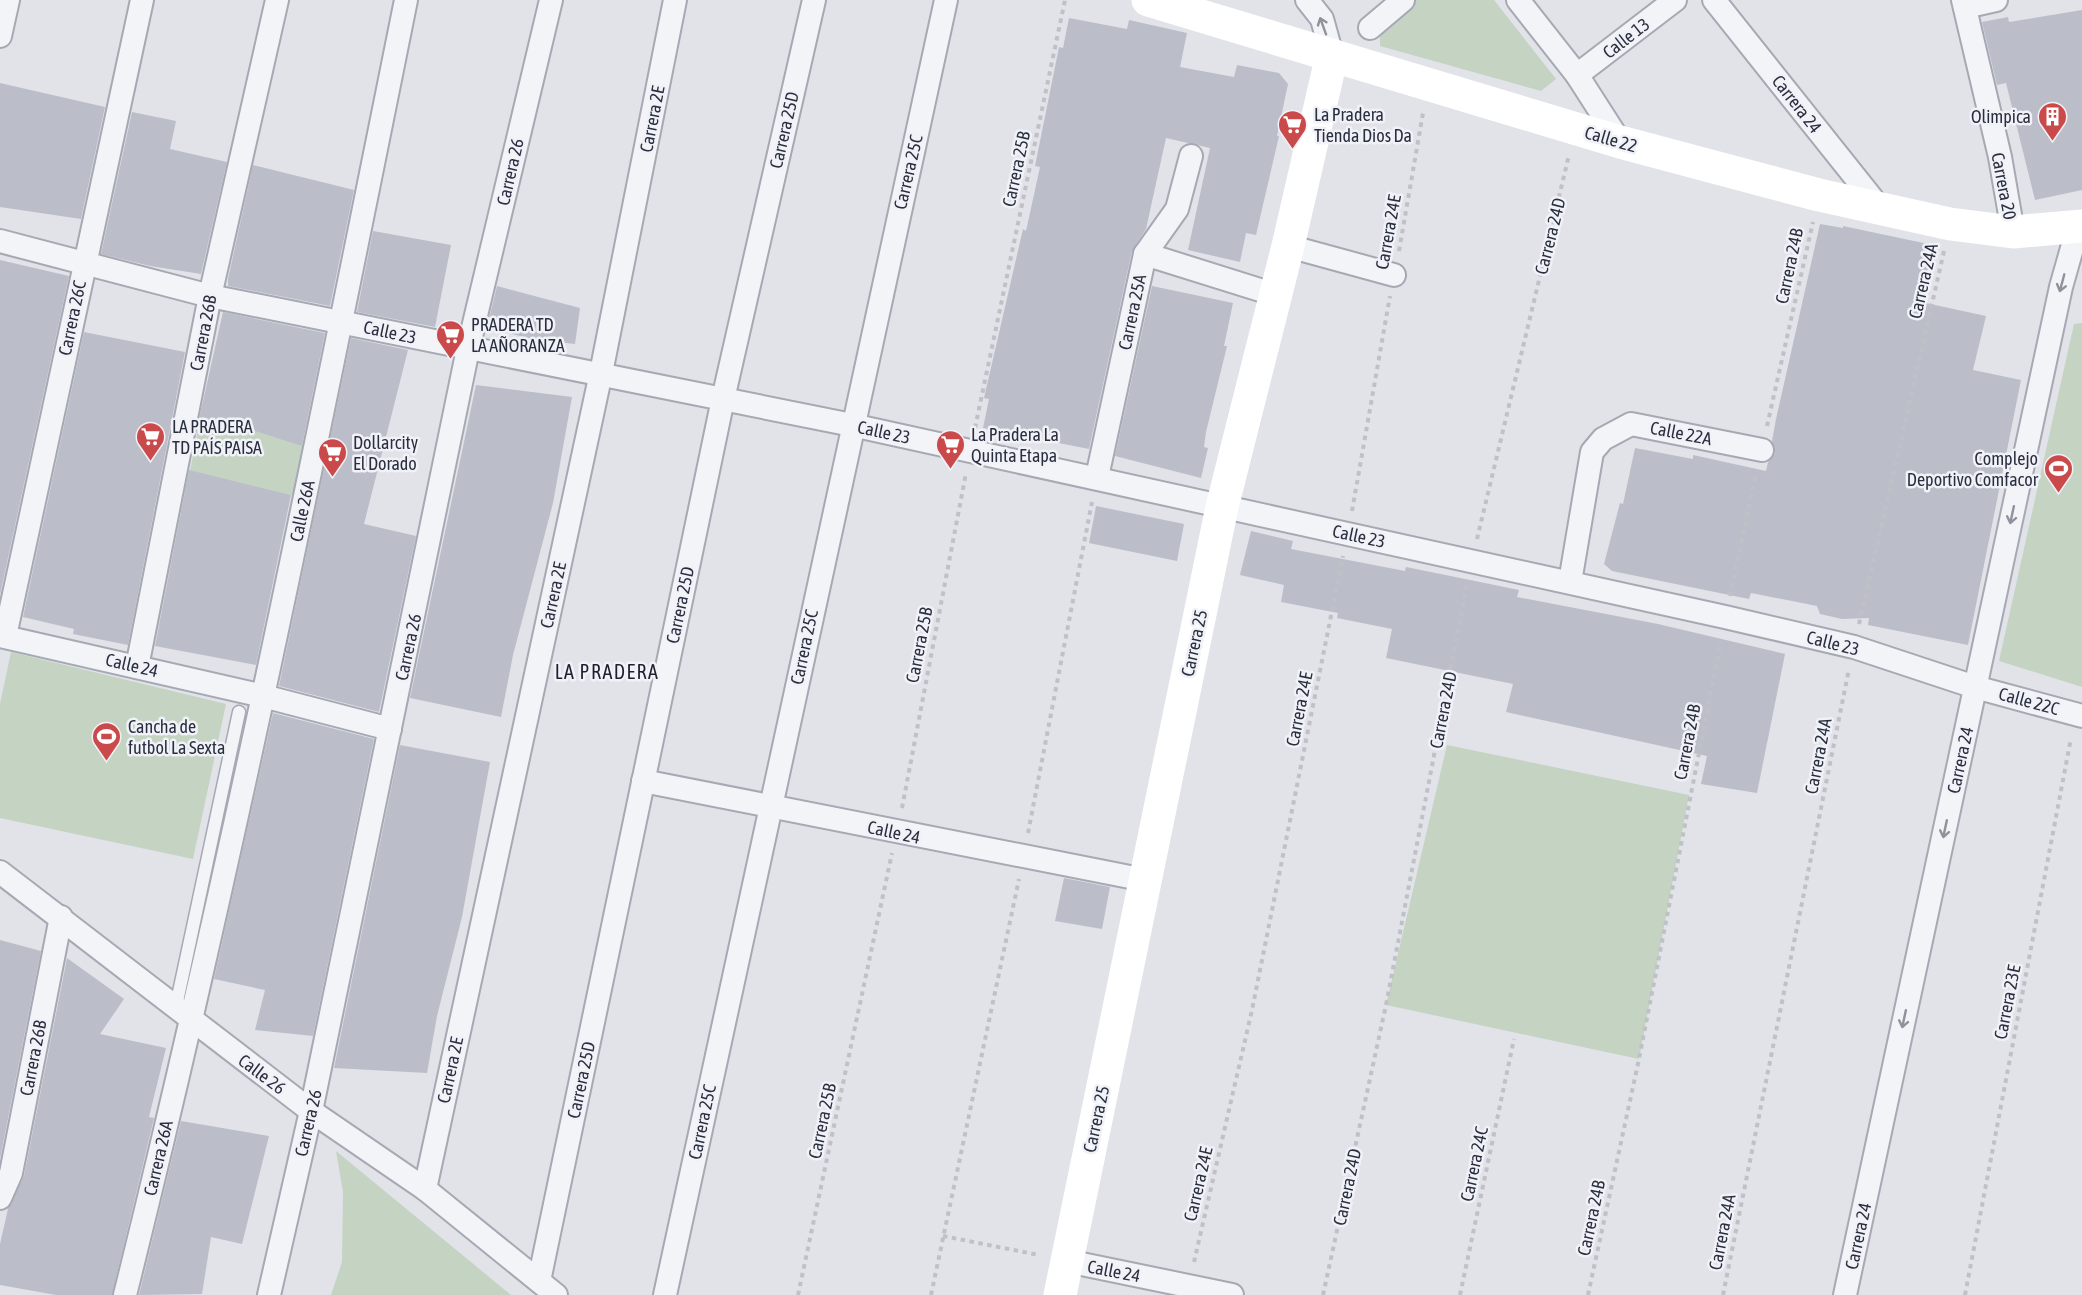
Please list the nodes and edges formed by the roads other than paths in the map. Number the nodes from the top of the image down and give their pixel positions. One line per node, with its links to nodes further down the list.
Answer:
1 (8, 0): 18 (street)
2 (142, 0): 29 (street, Carrera 26C)
3 (277, 0): 32 (street, Carrera 26B)
4 (406, 0): 33 (street, Calle 26A)
5 (551, 0): 34 (street, Carrera 26)
6 (675, 0): 35 (street, Carrera 2E)
7 (814, 0): 36 (street, Carrera 25D)
8 (946, 0): 37 (street, Carrera 25C)
9 (1148, 0): 19 (street, Calle 22)
10 (1308, 0): 19 (street, Carrera 25, one-way to 10)
11 (1404, 0): 17 (street)
12 (1518, 0): 20 (street)
13 (1675, 0): 20 (street, Calle 13)
14 (1714, 0): 23 (street, Carrera 24)
15 (1996, 0): 16 (street)
16 (1964, 3): 25 (street, Carrera 20)
17 (1370, 28)
18 (0, 36)
19 (1332, 55): 21 (street, Calle 22); 27 (street, Carrera 25)
20 (1577, 75): 21 (street)
21 (1620, 142): 23 (street, Calle 22)
22 (1191, 156): 28 (street, Carrera 25A)
23 (1879, 207): 25 (street, Calle 22)
24 (2080, 226): 25 (street, Calle 22); 44 (street, Carrera 24, one-way to 44)
25 (2013, 232)
26 (0, 241): 29 (street, Calle 23)
27 (1288, 246): 30 (street); 31 (street, Carrera 25)
28 (1145, 254): 31 (street); 39 (street, Carrera 25A)
29 (84, 261): 32 (street, Calle 23); 42 (street, Carrera 26C)
30 (1394, 275)
31 (1276, 295): 40 (street, Carrera 25)
32 (210, 296): 33 (street, Calle 23); 43 (street, Carrera 26B)
33 (341, 322): 34 (street, Calle 23); 45 (street, Calle 26A)
34 (468, 349): 35 (street, Calle 23); 48 (street, Carrera 26)
35 (602, 373): 36 (street, Calle 23); 56 (street, Carrera 2E)
36 (723, 399): 37 (street, Calle 23); 49 (street, Carrera 25D)
37 (852, 425): 39 (street, Calle 23); 50 (street, Carrera 25C)
38 (1762, 450): 41 (street, Calle 22A)
39 (1097, 477): 40 (street, Calle 23)
40 (1222, 507): 41 (street, Calle 23); 52 (street, Carrera 25)
41 (1570, 582): 44 (street, Calle 23)
42 (2, 636): 43 (street, Calle 24)
43 (137, 667): 45 (street, Calle 24)
44 (1975, 687): 47 (street, Calle 22C); 65 (street, Carrera 24, one-way to 65)
45 (263, 696): 48 (street, Calle 24); 54 (street, Calle 26A)
46 (239, 712): 54 (lane)
47 (2079, 715)
48 (390, 729): 55 (street, Carrera 26)
49 (643, 781): 50 (street, Calle 24); 59 (street, Carrera 25D)
50 (770, 804): 52 (street, Calle 24); 62 (street, Carrera 25C)
51 (0, 872): 53 (street, Calle 26)
52 (1145, 880): 58 (street, Carrera 25)
53 (61, 916): 54 (street, Calle 26); 57 (street, Carrera 26B)
54 (184, 1013): 55 (street, Calle 26); 60 (street, Carrera 26A)
55 (311, 1111): 56 (street, Calle 26); 61 (street, Carrera 26)
56 (425, 1189): 59 (street, Calle 26)
57 (0, 1198)
58 (1067, 1261): 63 (street, Carrera 25); 64 (street, Calle 24)
59 (547, 1288)
60 (125, 1295)
61 (269, 1295)
62 (665, 1295)
63 (1060, 1295)
64 (1232, 1295)
65 (1845, 1295)

